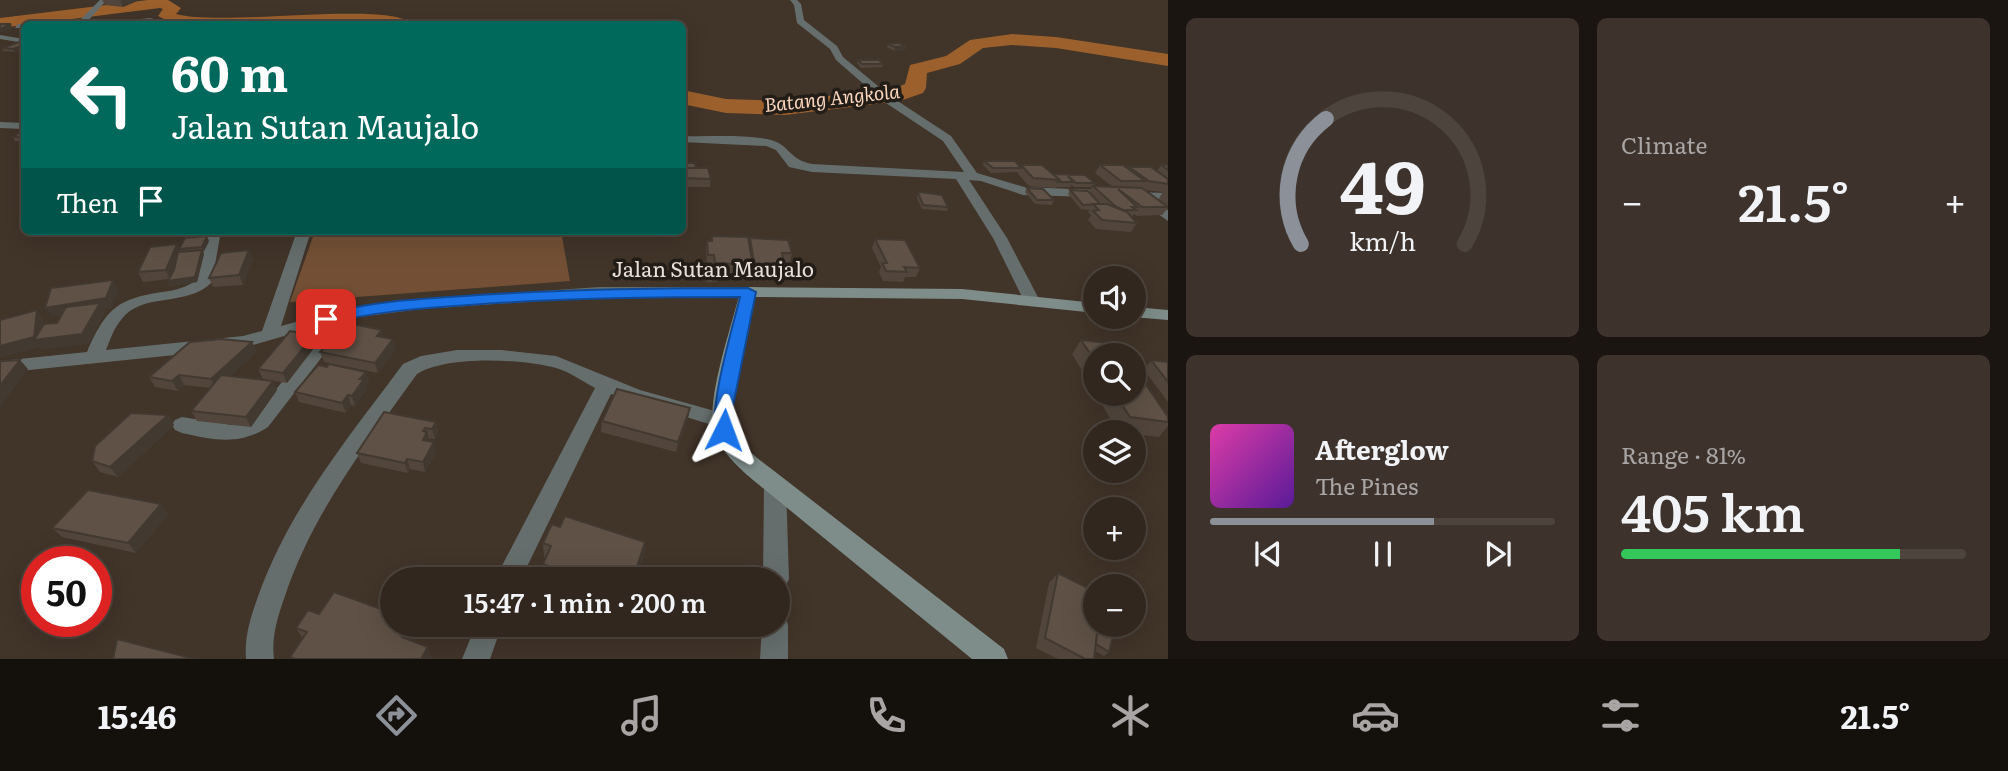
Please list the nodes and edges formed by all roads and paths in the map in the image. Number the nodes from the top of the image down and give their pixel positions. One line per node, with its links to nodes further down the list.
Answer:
1 (104, 0): 3 (street)
2 (793, 0): 9 (street)
3 (84, 21)
4 (0, 37): 5 (street)
5 (21, 40)
6 (0, 125): 7 (street)
7 (21, 126)
8 (686, 139): 9 (street)
9 (967, 176): 10 (street); 16 (street)
10 (1141, 197): 11 (street); 12 (street)
11 (1168, 197)
12 (1168, 217)
13 (213, 235): 22 (street)
14 (303, 235): 21 (street)
15 (748, 292): 16 (main road, Jalan Sutan Maujalo); 18 (street, Jalan Sutan Maujalo); 25 (main road)
16 (1032, 301): 17 (main road, Jalan Sutan Maujalo)
17 (1083, 307)
18 (347, 313): 21 (street, Jalan Sutan Maujalo); 26 (street)
19 (1146, 313): 20 (main road)
20 (1168, 315)
21 (269, 336): 22 (street, Jalan Sutan Maujalo)
22 (93, 358): 23 (street, Jalan Sutan Maujalo)
23 (0, 367)
24 (606, 385): 25 (street); 28 (street); 32 (street)
25 (722, 421): 27 (main road)
26 (182, 425)
27 (775, 485): 29 (street); 35 (main road)
28 (515, 567)
29 (776, 567)
30 (484, 637): 33 (street)
31 (775, 637): 34 (street)
32 (260, 659)
33 (476, 659)
34 (774, 659)
35 (993, 659)

